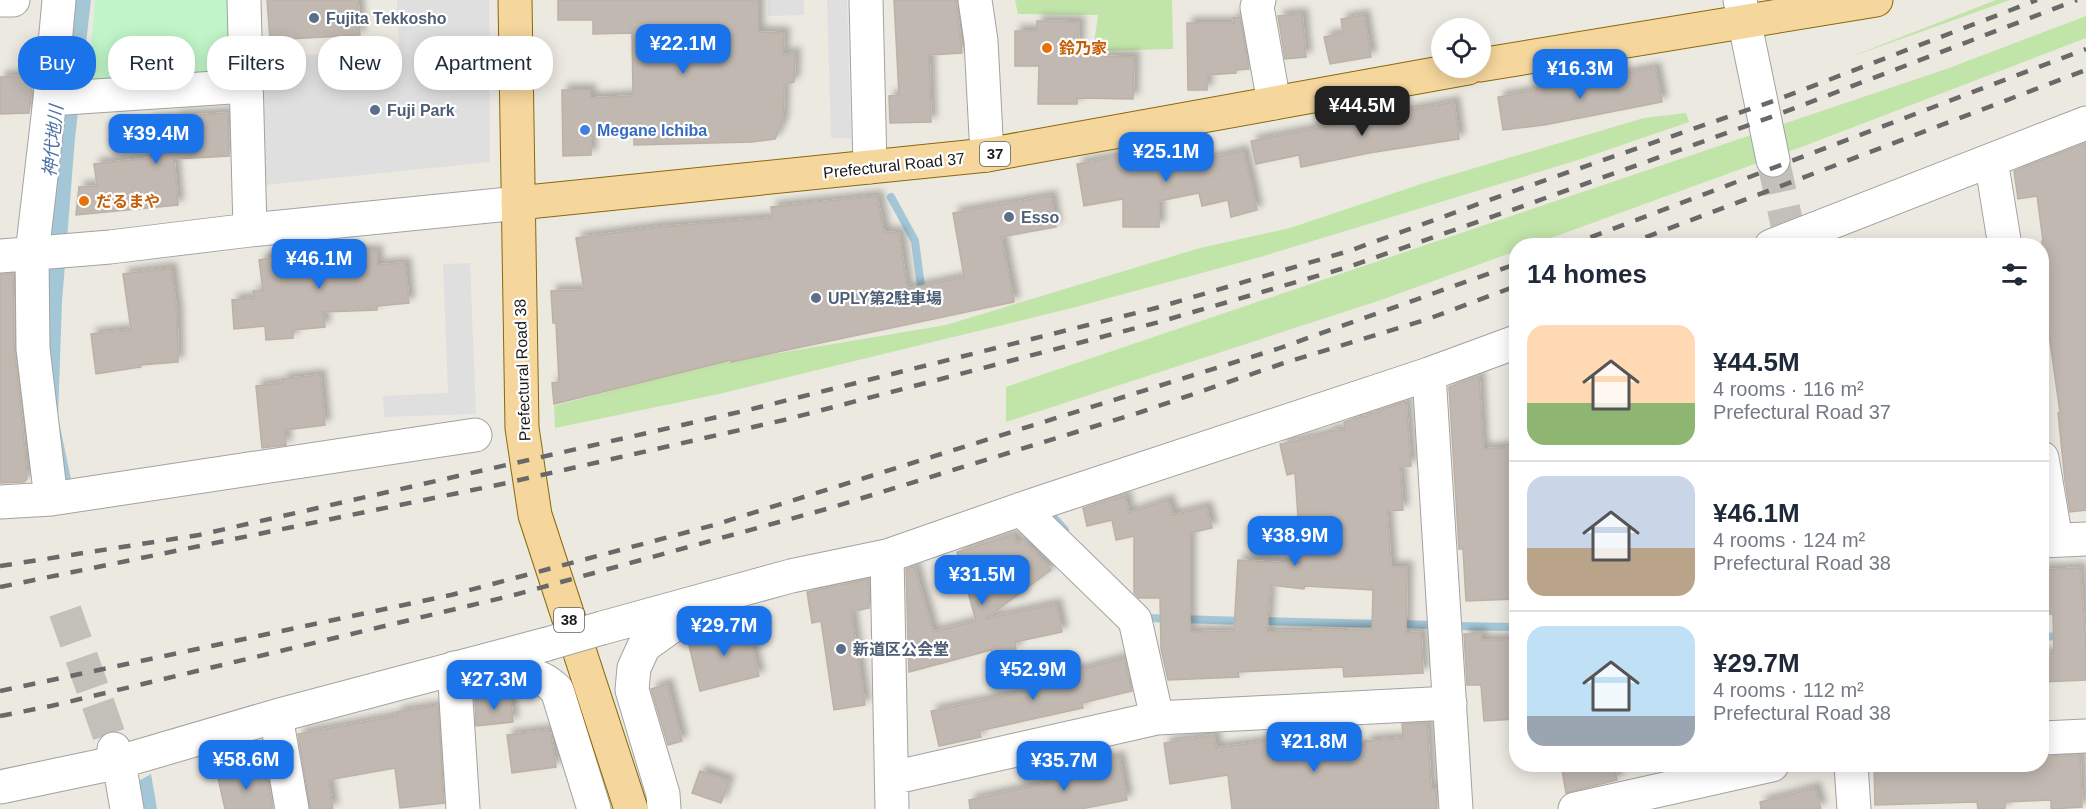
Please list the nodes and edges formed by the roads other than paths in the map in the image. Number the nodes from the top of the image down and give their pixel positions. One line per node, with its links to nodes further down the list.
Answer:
1 (0, 0): 2 (street)
2 (13, 0)
3 (58, 0): 16 (street)
4 (244, 0): 11 (street)
5 (515, 0): 23 (main road)
6 (866, 0): 22 (street)
7 (975, 0): 19 (street)
8 (1259, 0): 17 (street)
9 (1876, 0): 10 (main road)
10 (1742, 10): 12 (main road); 20 (street)
11 (245, 36)
12 (1491, 63)
13 (1431, 75): 17 (main road, Prefectural Road 37 / 37)
14 (207, 89): 16 (street)
15 (246, 90): 24 (street)
16 (52, 99): 27 (street)
17 (1274, 103): 19 (main road, Prefectural Road 37 / 37)
18 (2086, 123): 21 (street)
19 (987, 155): 22 (main road, Prefectural Road 37 / 37)
20 (1773, 160)
21 (1990, 160): 25 (street); 26 (street)
22 (870, 167): 23 (main road, Prefectural Road 37 / 37)
23 (518, 203): 24 (street); 55 (main road, Prefectural Road 38 / 38)
24 (250, 230): 27 (street)
25 (1788, 238)
26 (2004, 238)
27 (32, 254): 28 (street); 33 (street)
28 (0, 256)
29 (1509, 345): 30 (street)
30 (1429, 374): 35 (street); 40 (street)
31 (475, 435): 33 (street)
32 (2049, 488): 36 (street)
33 (51, 499): 34 (street)
34 (0, 502)
35 (1021, 509): 37 (street); 42 (street)
36 (2061, 540)
37 (887, 556): 38 (street); 50 (street)
38 (791, 576): 39 (street, bridge); 56 (street)
39 (455, 677): 41 (street); 53 (street); 54 (street)
40 (1450, 703): 42 (street); 57 (street)
41 (276, 716): 45 (street); 52 (street)
42 (1157, 718): 50 (street)
43 (2086, 736): 44 (street)
44 (2049, 738)
45 (116, 755): 48 (street); 51 (street)
46 (1736, 772): 49 (street)
47 (1851, 772): 59 (street)
48 (0, 787)
49 (1653, 788): 58 (street)
50 (892, 794)
51 (126, 809)
52 (292, 809)
53 (463, 809)
54 (594, 809)
55 (631, 809)
56 (664, 809)
57 (1456, 809)
58 (1575, 809)
59 (1854, 809)

